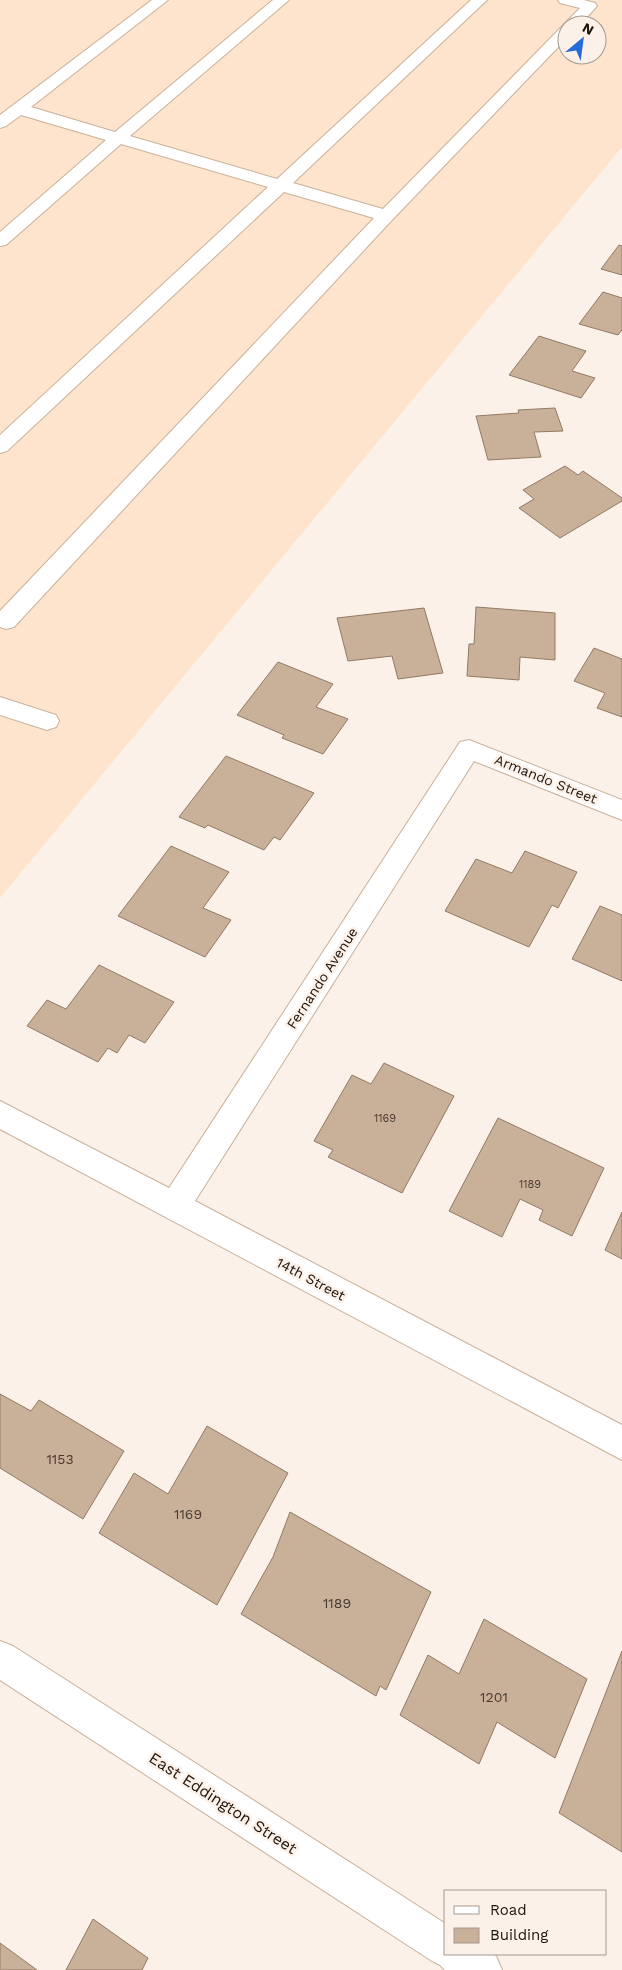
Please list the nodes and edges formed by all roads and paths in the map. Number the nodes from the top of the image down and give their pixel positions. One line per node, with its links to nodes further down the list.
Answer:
1 (162, 0): 7 (street)
2 (282, 0): 9 (street)
3 (480, 0): 10 (street)
4 (565, 0): 5 (street)
5 (581, 15)
6 (557, 39): 11 (street)
7 (19, 109): 8 (street); 9 (street)
8 (0, 123)
9 (118, 138): 10 (street); 12 (street)
10 (282, 186): 11 (street); 13 (street)
11 (386, 216): 14 (street)
12 (0, 241)
13 (0, 446)
14 (0, 619)
15 (0, 706): 16 (street)
16 (47, 720)
17 (469, 749): 18 (street, Armando Street); 20 (street, Fernando Avenue)
18 (622, 810)
19 (0, 1114): 20 (street, 14th Street)
20 (174, 1207): 21 (street, 14th Street)
21 (622, 1443)
22 (0, 1658): 23 (street, East Eddington Street)
23 (444, 1946)
24 (458, 1955): 25 (street)
25 (482, 1970)

